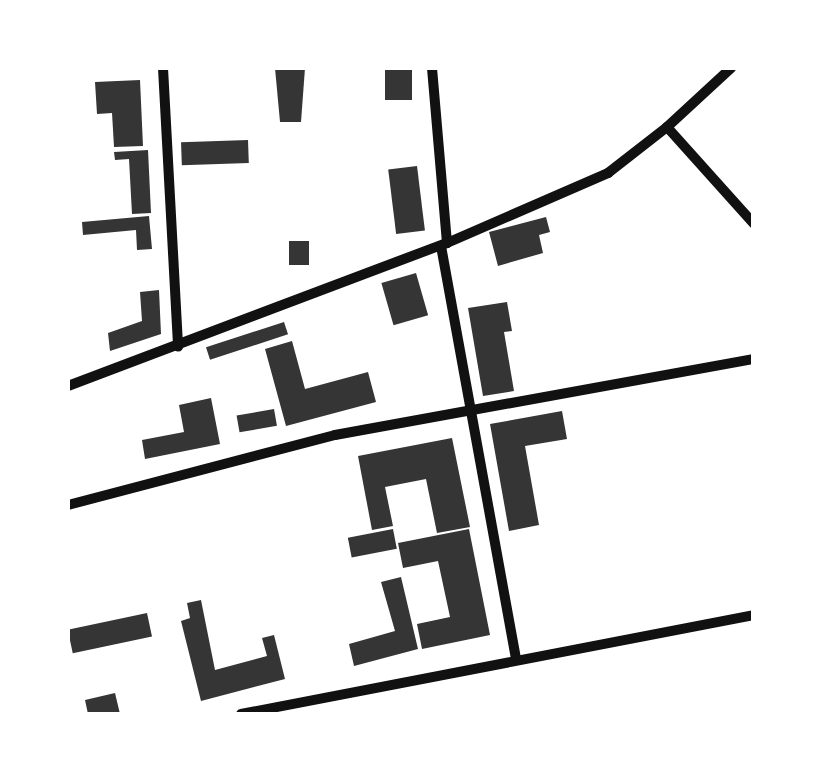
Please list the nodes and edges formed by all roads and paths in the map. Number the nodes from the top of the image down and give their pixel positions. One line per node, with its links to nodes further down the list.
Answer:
1 (163, 68): 7 (street)
2 (432, 68): 6 (street)
3 (731, 68): 4 (street)
4 (667, 127): 5 (street); 6 (street)
5 (754, 224)
6 (444, 244): 7 (street); 10 (street)
7 (178, 347): 9 (street)
8 (754, 358): 10 (street)
9 (68, 386)
10 (470, 407): 11 (street); 13 (street)
11 (68, 505)
12 (754, 615): 13 (street)
13 (516, 660): 14 (street)
14 (241, 714)

